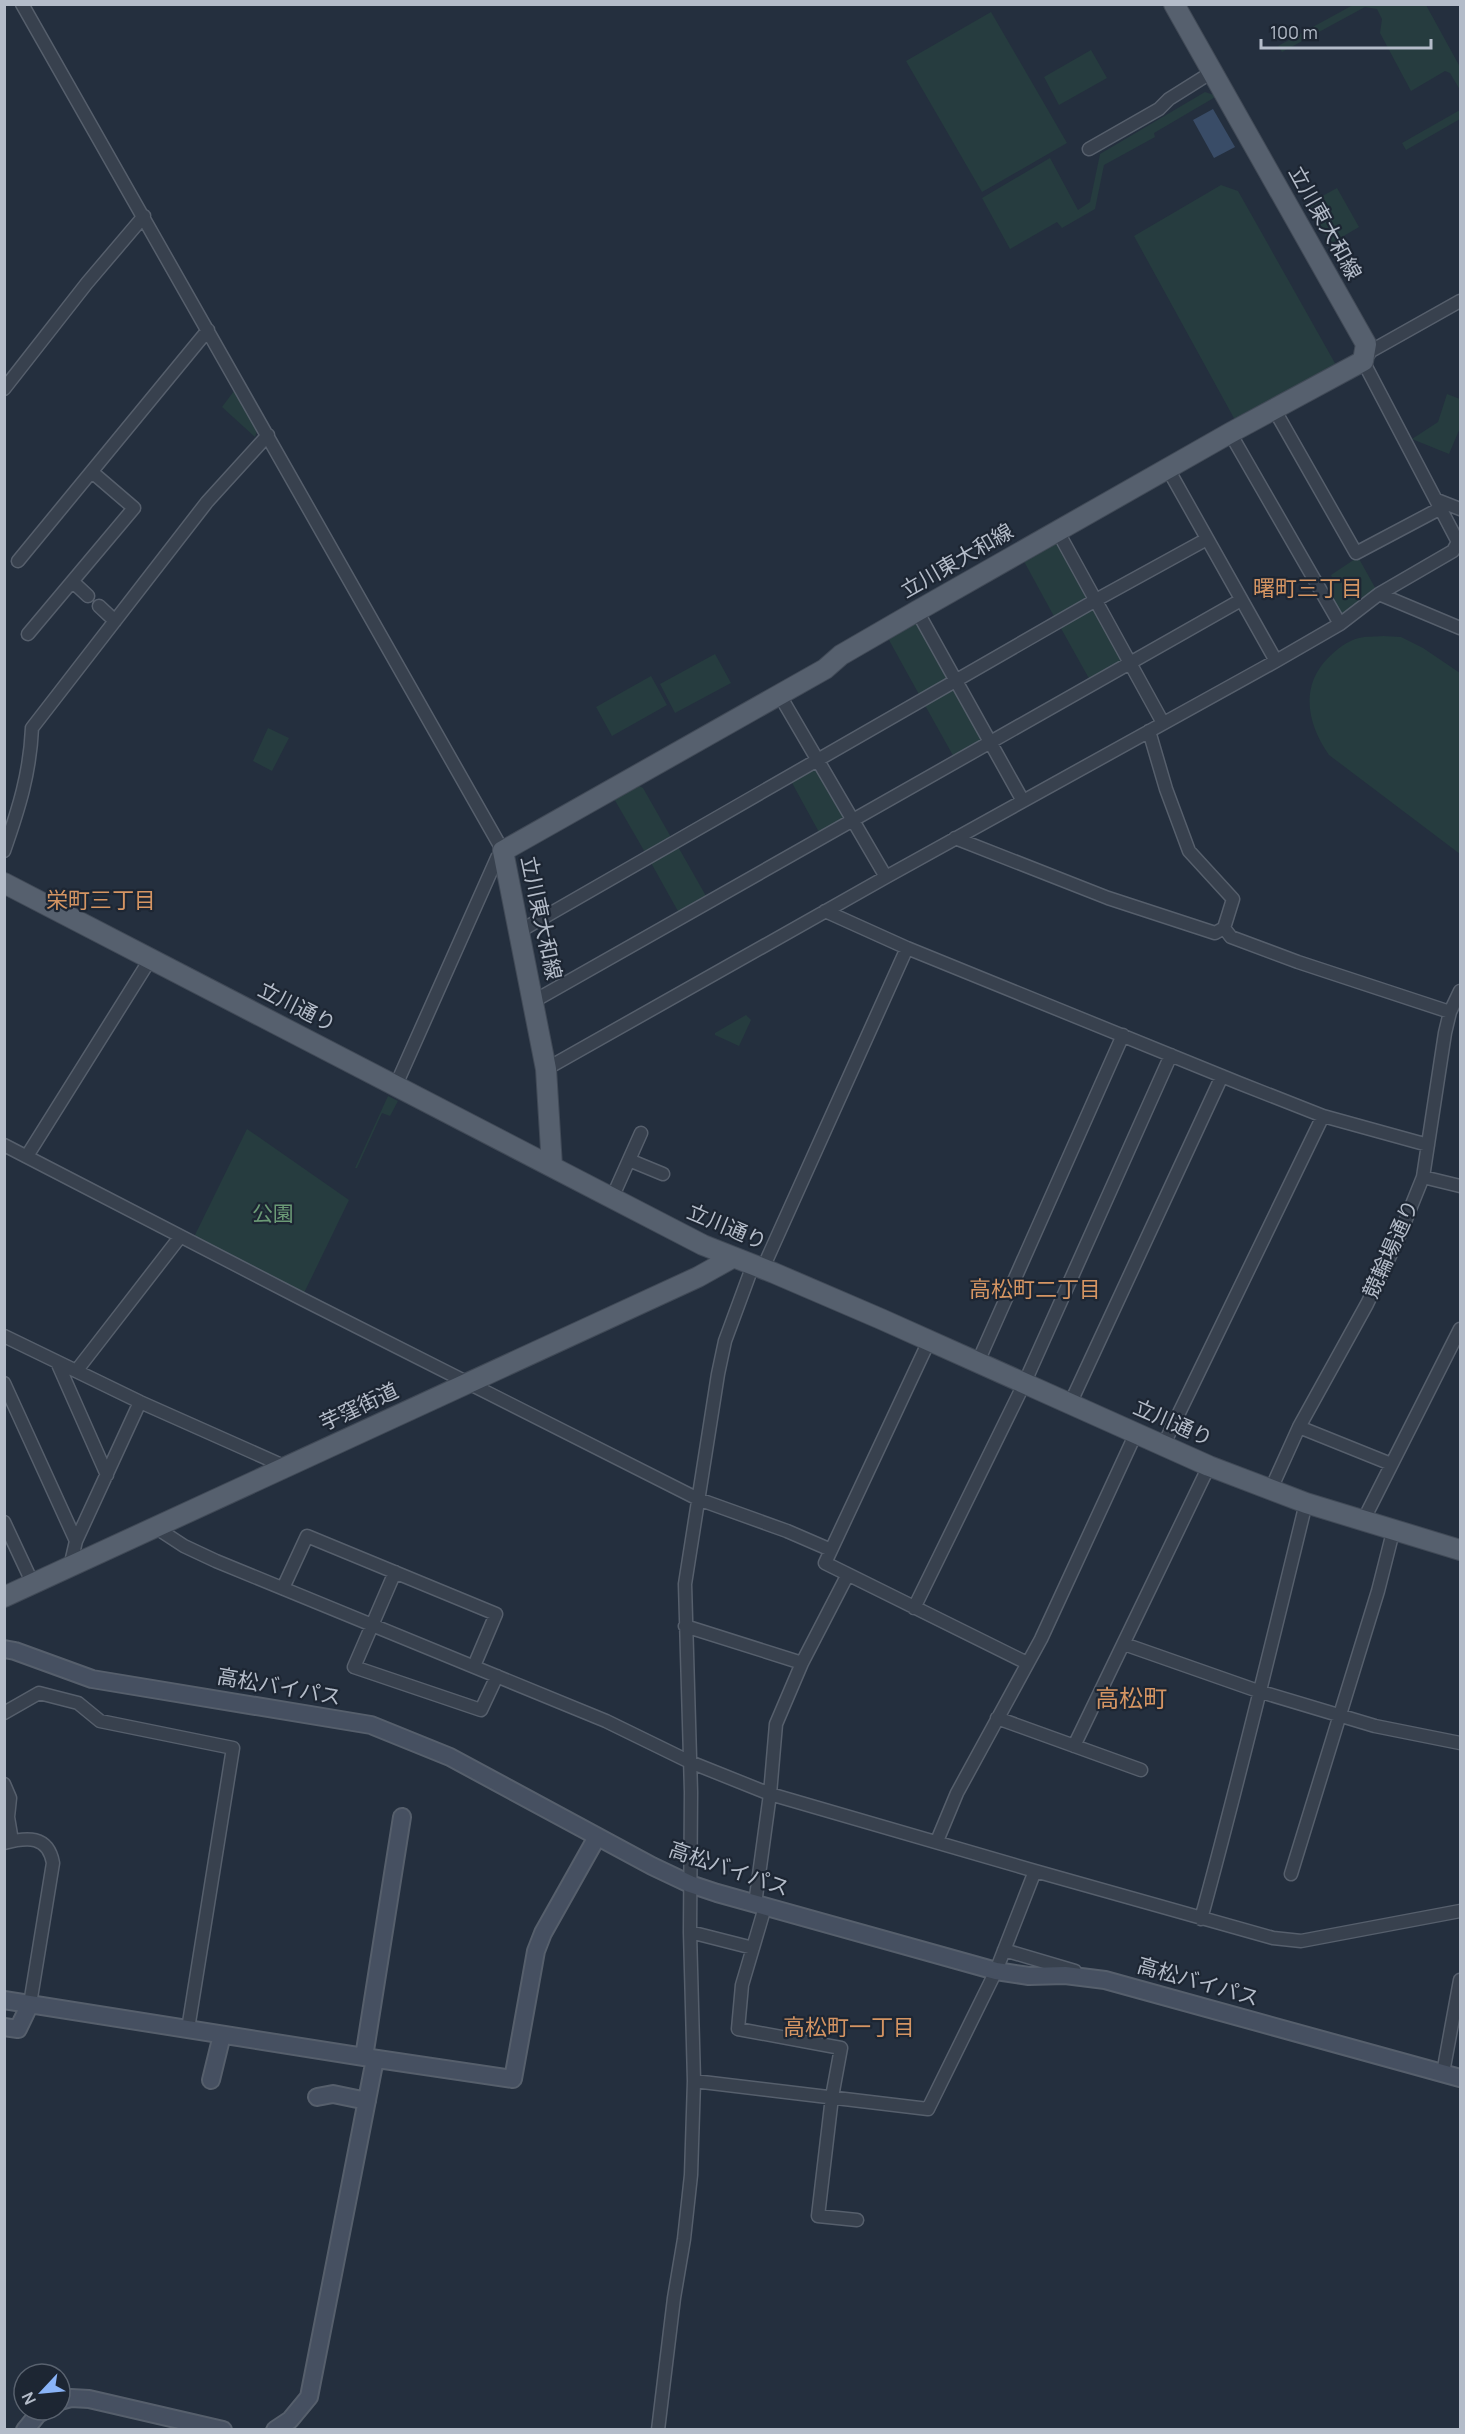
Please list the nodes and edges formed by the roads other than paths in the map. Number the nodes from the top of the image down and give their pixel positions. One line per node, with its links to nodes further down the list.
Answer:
1 (22, 4): 5 (street)
2 (1174, 4): 3 (main road, 立川東大和線)
3 (1212, 72): 4 (street); 8 (main road, 立川東大和線)
4 (1089, 149)
5 (144, 216): 7 (street); 9 (street)
6 (1461, 301): 8 (street)
7 (208, 330): 12 (street); 14 (street)
8 (1363, 361): 10 (main road, 立川東大和線); 15 (street)
9 (4, 388)
10 (1274, 409): 11 (main road, 立川東大和線); 15 (street)
11 (1230, 433): 13 (main road, 立川東大和線); 28 (street)
12 (268, 435): 27 (street); 43 (street)
13 (1168, 469): 17 (main road, 立川東大和線); 18 (street)
14 (92, 472): 19 (street); 20 (street)
15 (1439, 504): 16 (street); 21 (street)
16 (1461, 509)
17 (1058, 531): 23 (street); 26 (main road, 立川東大和線)
18 (1207, 539): 23 (street); 24 (street)
19 (18, 561)
20 (73, 582): 22 (street); 30 (street)
21 (1378, 594): 28 (street); 29 (street)
22 (88, 596)
23 (1095, 600): 32 (street); 33 (street)
24 (1241, 600): 31 (street); 32 (street)
25 (99, 606): 27 (street)
26 (917, 611): 33 (street); 34 (main road, 立川東大和線)
27 (115, 621): 42 (street)
28 (1340, 624): 31 (street)
29 (1461, 628)
30 (28, 634)
31 (1276, 661): 35 (street)
32 (1130, 662): 35 (street); 37 (street)
33 (956, 680): 37 (street); 38 (street)
34 (779, 694): 38 (street); 43 (main road, 立川東大和線)
35 (1163, 723): 36 (street)
36 (1149, 731): 39 (street); 47 (street)
37 (990, 741): 39 (street); 40 (street)
38 (818, 761): 40 (street); 48 (street)
39 (1027, 798): 41 (street)
40 (852, 819): 44 (street); 52 (street)
41 (956, 838): 44 (street); 47 (street)
42 (4, 851)
43 (503, 851): 48 (main road, 立川東大和線); 58 (street)
44 (886, 877): 46 (street)
45 (4, 883): 50 (main road, 立川通り)
46 (825, 911): 49 (street); 56 (street)
47 (1224, 928): 53 (street)
48 (520, 931): 52 (main road, 立川東大和線)
49 (907, 948): 54 (street); 72 (street)
50 (151, 958): 58 (main road, 立川通り); 63 (street)
51 (1461, 991): 53 (street, 競輪場通り)
52 (534, 1001): 56 (main road, 立川東大和線)
53 (1450, 1012): 62 (street, 競輪場通り)
54 (1123, 1035): 55 (street); 77 (street)
55 (1171, 1055): 57 (street); 81 (street)
56 (546, 1069): 65 (main road, 立川東大和線)
57 (1222, 1076): 59 (street); 83 (street)
58 (396, 1084): 65 (main road, 立川通り)
59 (1323, 1116): 62 (street); 87 (street)
60 (641, 1133): 64 (street)
61 (4, 1145): 63 (street)
62 (1428, 1145): 67 (street, 競輪場通り)
63 (27, 1156): 70 (street)
64 (629, 1161): 66 (street); 69 (street)
65 (552, 1166): 69 (main road, 立川通り)
66 (663, 1174)
67 (1423, 1177): 68 (street); 85 (street, 競輪場通り)
68 (1461, 1186)
69 (612, 1198): 71 (main road, 立川通り)
70 (180, 1237): 78 (street); 80 (street)
71 (732, 1257): 72 (main road, 立川通り); 80 (main road, 芋窪街道)
72 (758, 1267): 75 (main road, 立川通り); 93 (street)
73 (1461, 1329): 88 (street)
74 (4, 1336): 76 (street)
75 (929, 1341): 77 (main road, 立川通り); 100 (street)
76 (57, 1362): 78 (street); 91 (street)
77 (977, 1364): 81 (main road, 立川通り)
78 (77, 1370): 82 (street)
79 (4, 1383): 84 (street)
80 (470, 1383): 90 (main road, 芋窪街道); 93 (street)
81 (1024, 1384): 83 (main road, 立川通り); 108 (street)
82 (140, 1402): 90 (street); 91 (street)
83 (1070, 1404): 86 (main road, 立川通り)
84 (10, 1411): 99 (street)
85 (1299, 1427): 88 (street); 92 (street, 競輪場通り)
86 (1136, 1433): 87 (main road, 立川通り); 114 (street)
87 (1163, 1446): 89 (main road, 立川通り)
88 (1391, 1464): 95 (street)
89 (1209, 1466): 92 (main road, 立川通り); 111 (street)
90 (286, 1467): 97 (main road, 芋窪街道)
91 (106, 1475): 99 (street)
92 (1271, 1489): 94 (main road, 立川通り)
93 (698, 1498): 100 (street); 110 (street)
94 (1306, 1503): 95 (main road, 立川通り); 117 (street)
95 (1364, 1519): 98 (main road, 立川通り)
96 (4, 1522): 105 (street)
97 (155, 1527): 102 (main road, 芋窪街道); 106 (street)
98 (1394, 1528): 101 (main road, 立川通り); 119 (street)
99 (76, 1540): 102 (street)
100 (831, 1550): 104 (street)
101 (1461, 1550)
102 (70, 1567): 105 (main road, 芋窪街道)
103 (394, 1572): 106 (street); 109 (street); 115 (street)
104 (847, 1576): 108 (street); 113 (street)
105 (33, 1584): 107 (main road, 芋窪街道)
106 (283, 1588): 109 (street)
107 (4, 1597)
108 (914, 1608): 114 (street)
109 (371, 1624): 115 (street); 116 (street)
110 (685, 1626): 113 (street); 123 (street)
111 (1124, 1644): 117 (street); 122 (street)
112 (4, 1649): 128 (street, 高松バイパス)
113 (802, 1663): 126 (street)
114 (1027, 1663): 120 (street)
115 (474, 1666): 116 (street)
116 (497, 1676): 123 (street)
117 (1258, 1690): 119 (street); 136 (street)
118 (4, 1713): 146 (street)
119 (1339, 1714): 121 (street); 132 (street)
120 (997, 1718): 122 (street); 129 (street)
121 (1461, 1743)
122 (1074, 1746): 124 (street)
123 (690, 1762): 126 (street); 133 (street)
124 (1141, 1770)
125 (4, 1784): 130 (street)
126 (770, 1794): 129 (street); 134 (street)
127 (402, 1817): 148 (street)
128 (597, 1837): 133 (street, 高松バイパス); 148 (street)
129 (937, 1841): 131 (street)
130 (8, 1842): 144 (street)
131 (1035, 1871): 136 (street); 139 (street)
132 (1291, 1874)
133 (690, 1884): 134 (street, 高松バイパス); 137 (street)
134 (760, 1906): 138 (street); 140 (street, 高松バイパス)
135 (1461, 1911): 136 (street)
136 (1201, 1919)
137 (690, 1932): 138 (street); 152 (street)
138 (753, 1948): 154 (street)
139 (1004, 1950): 140 (street); 141 (street)
140 (996, 1971): 141 (street, 高松バイパス); 154 (street)
141 (1105, 1980): 149 (street, 高松バイパス)
142 (1461, 1980): 149 (street)
143 (4, 2000): 144 (street)
144 (30, 2004): 145 (street); 146 (street)
145 (4, 2027)
146 (188, 2029): 147 (street)
147 (222, 2035): 148 (street); 151 (street)
148 (370, 2058): 155 (street)
149 (1443, 2073): 150 (street, 高松バイパス)
150 (1461, 2078)
151 (211, 2080)
152 (694, 2081): 154 (street); 160 (street)
153 (317, 2097): 155 (street)
154 (832, 2097): 156 (street)
155 (367, 2101): 159 (street)
156 (856, 2220)
157 (72, 2398): 158 (street)
158 (223, 2430)
159 (275, 2430)
160 (658, 2430)

